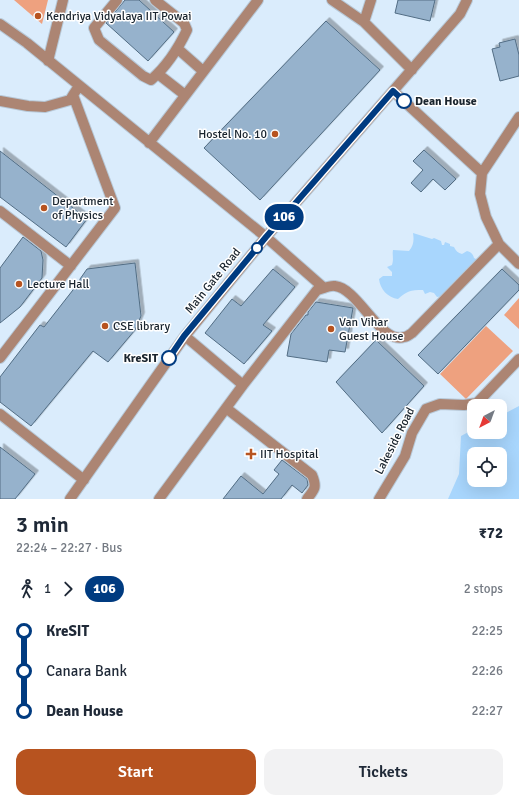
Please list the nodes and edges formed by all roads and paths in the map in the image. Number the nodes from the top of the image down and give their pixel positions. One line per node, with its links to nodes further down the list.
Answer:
1 (63, 0): 11 (street)
2 (117, 0): 14 (street)
3 (155, 0): 10 (street)
4 (258, 0): 13 (street)
5 (332, 0): 8 (street)
6 (371, 0): 8 (street)
7 (467, 0): 12 (street, Main Gate Road)
8 (364, 22): 12 (street)
9 (0, 24): 11 (street)
10 (178, 49): 13 (street); 14 (street)
11 (48, 61): 15 (street)
12 (412, 70): 16 (street, Main Gate Road)
13 (203, 72): 18 (street)
14 (158, 74): 18 (street)
15 (79, 86): 17 (street); 21 (street)
16 (393, 91): 22 (street); 24 (street, Main Gate Road)
17 (72, 95): 19 (street); 27 (street)
18 (185, 95): 21 (street)
19 (0, 101)
20 (519, 117): 22 (street)
21 (149, 143): 24 (street)
22 (482, 173): 25 (street)
23 (0, 211): 27 (street)
24 (266, 237): 28 (street); 29 (street, Main Gate Road)
25 (499, 244): 26 (street); 28 (street)
26 (519, 264)
27 (71, 266): 30 (street)
28 (324, 288): 32 (street)
29 (184, 336): 32 (street); 35 (street, Main Gate Road)
30 (2, 352)
31 (519, 359): 39 (street, Lakeside Road)
32 (243, 385): 33 (street)
33 (226, 408): 37 (street); 38 (street)
34 (0, 414): 35 (street)
35 (84, 480): 36 (street, Main Gate Road)
36 (70, 499)
37 (159, 499)
38 (307, 499)
39 (379, 499)

